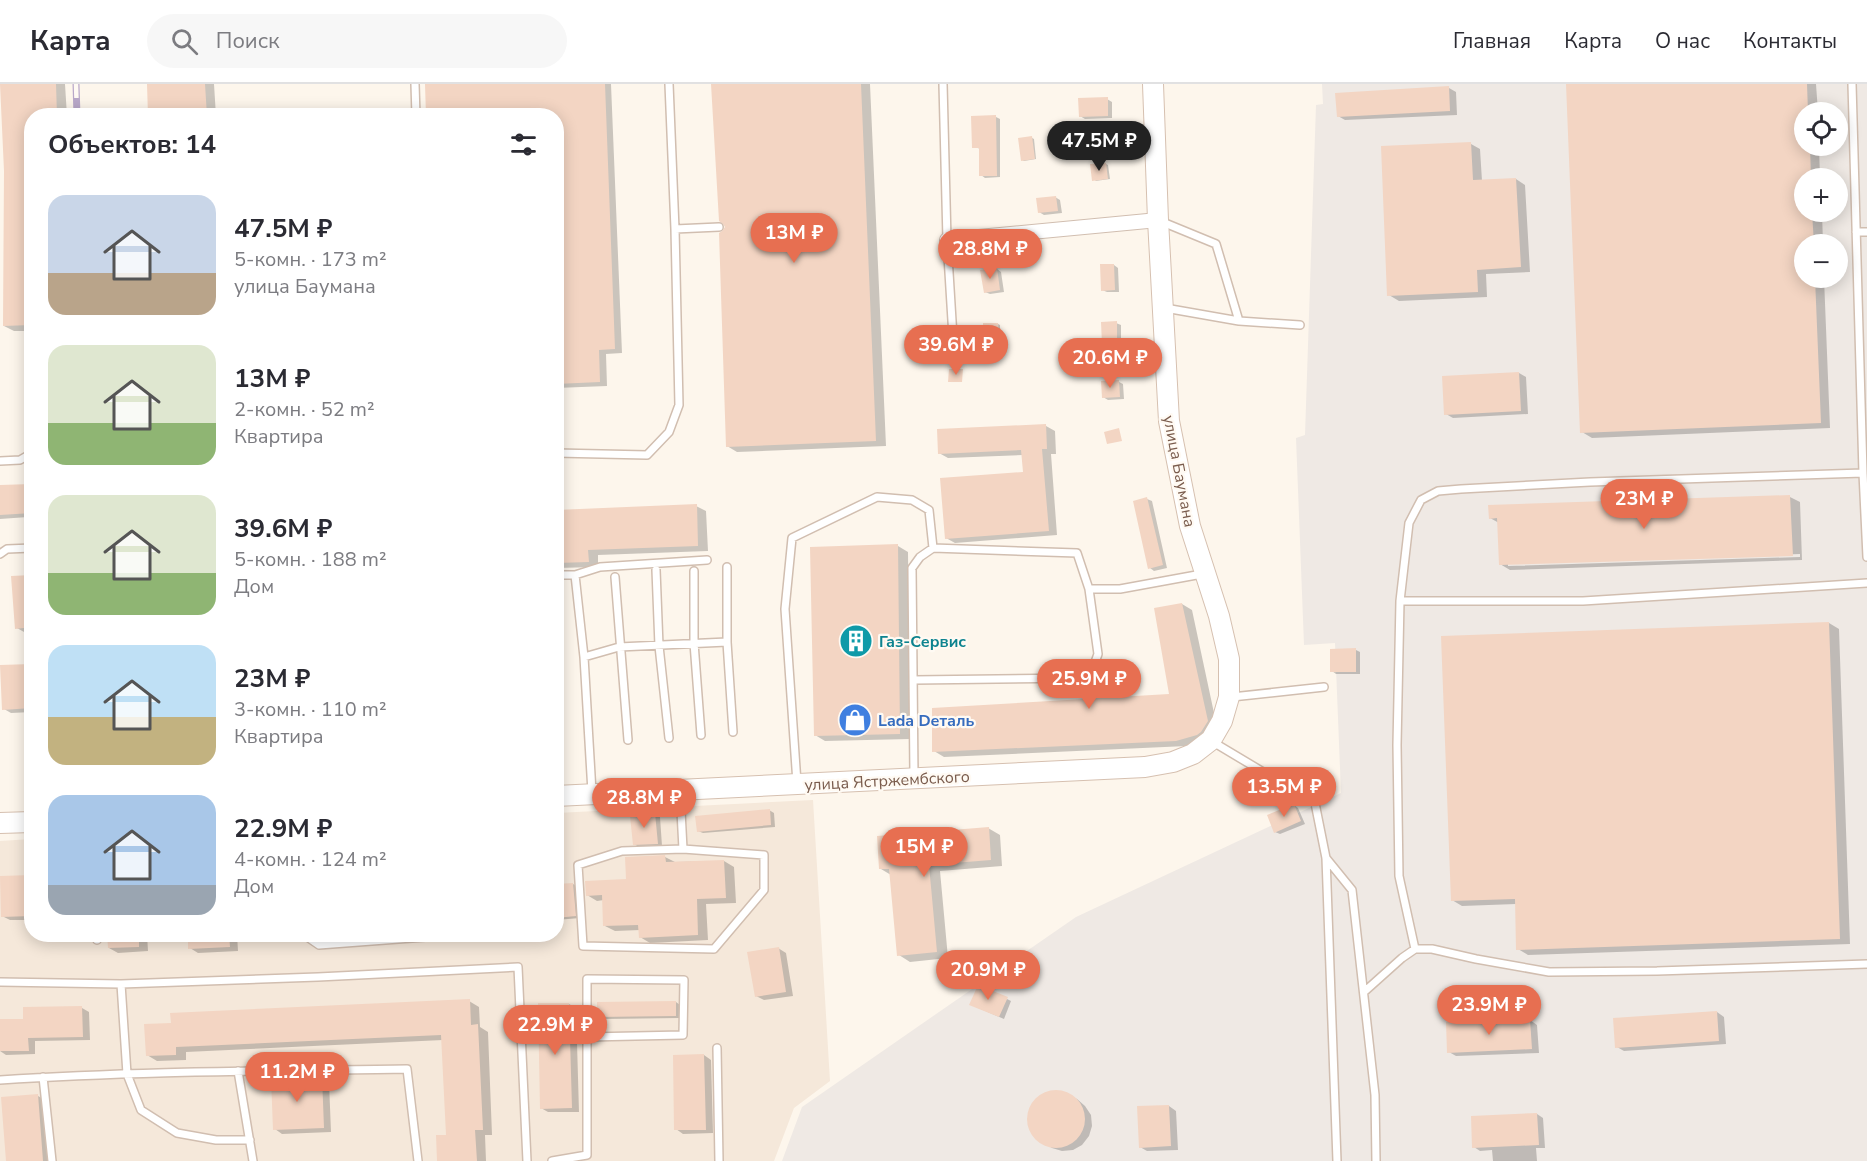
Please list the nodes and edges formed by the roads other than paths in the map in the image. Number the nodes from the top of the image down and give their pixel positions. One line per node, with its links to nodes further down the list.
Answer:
1 (415, 84): 6 (lane)
2 (669, 84): 9 (lane)
3 (943, 84): 12 (lane)
4 (1153, 84): 7 (main road, улица Баумана)
5 (1852, 84): 10 (lane)
6 (416, 108)
7 (1158, 220): 12 (street); 13 (main road, улица Баумана); 14 (lane)
8 (719, 227): 9 (lane)
9 (675, 229): 17 (lane)
10 (1856, 232): 11 (lane); 20 (lane)
11 (1867, 232)
12 (947, 240): 16 (lane)
13 (1162, 308): 14 (lane); 29 (main road, улица Баумана)
14 (1239, 321): 15 (lane)
15 (1300, 324)
16 (954, 353)
17 (564, 453)
18 (24, 458): 19 (lane)
19 (0, 461)
20 (1863, 473): 24 (lane); 35 (lane)
21 (24, 548): 23 (lane)
22 (933, 548): 34 (lane); 41 (lane); 50 (lane)
23 (0, 554)
24 (1867, 557)
25 (707, 560): 31 (lane)
26 (727, 567): 36 (lane)
27 (656, 570): 38 (lane)
28 (694, 571): 37 (lane)
29 (1205, 573): 34 (lane); 43 (main road, улица Баумана)
30 (564, 575): 31 (lane)
31 (575, 575): 40 (lane)
32 (615, 577): 39 (lane)
33 (1867, 583): 35 (lane)
34 (1089, 589): 41 (lane)
35 (1400, 601): 60 (lane)
36 (727, 642): 37 (lane); 44 (lane)
37 (694, 643): 38 (lane); 45 (lane)
38 (659, 645): 39 (lane); 46 (lane)
39 (619, 647): 40 (lane); 47 (lane)
40 (584, 657): 52 (lane)
41 (914, 680): 49 (lane)
42 (1324, 687): 43 (lane)
43 (1229, 697): 48 (main road, улица Баумана)
44 (733, 732)
45 (701, 735)
46 (669, 738)
47 (628, 740)
48 (1210, 740): 49 (main road, улица Ястржембского); 57 (lane)
49 (914, 778): 50 (main road, улица Ястржембского)
50 (797, 784): 51 (main road, улица Ястржембского)
51 (680, 790): 52 (main road, улица Ястржембского); 56 (lane)
52 (593, 794): 53 (main road, улица Ястржембского)
53 (564, 796)
54 (24, 822): 55 (main road)
55 (0, 823)
56 (683, 849): 56 (lane)
57 (1326, 858): 64 (lane); 78 (lane)
58 (315, 942): 59 (lane)
59 (359, 942)
60 (1415, 949): 61 (lane); 64 (lane)
61 (1867, 963)
62 (0, 982): 63 (lane)
63 (121, 984): 68 (lane); 75 (lane)
64 (1364, 992): 79 (lane)
65 (588, 1037): 65 (lane); 76 (lane)
66 (717, 1048): 77 (lane)
67 (238, 1071): 68 (lane); 71 (lane); 74 (lane)
68 (127, 1074): 69 (lane); 71 (lane)
69 (43, 1077): 70 (lane); 72 (lane)
70 (0, 1080)
71 (250, 1140): 73 (lane)
72 (52, 1161)
73 (253, 1161)
74 (418, 1161)
75 (527, 1161)
76 (552, 1161)
77 (719, 1161)
78 (1336, 1161)
79 (1376, 1161)

